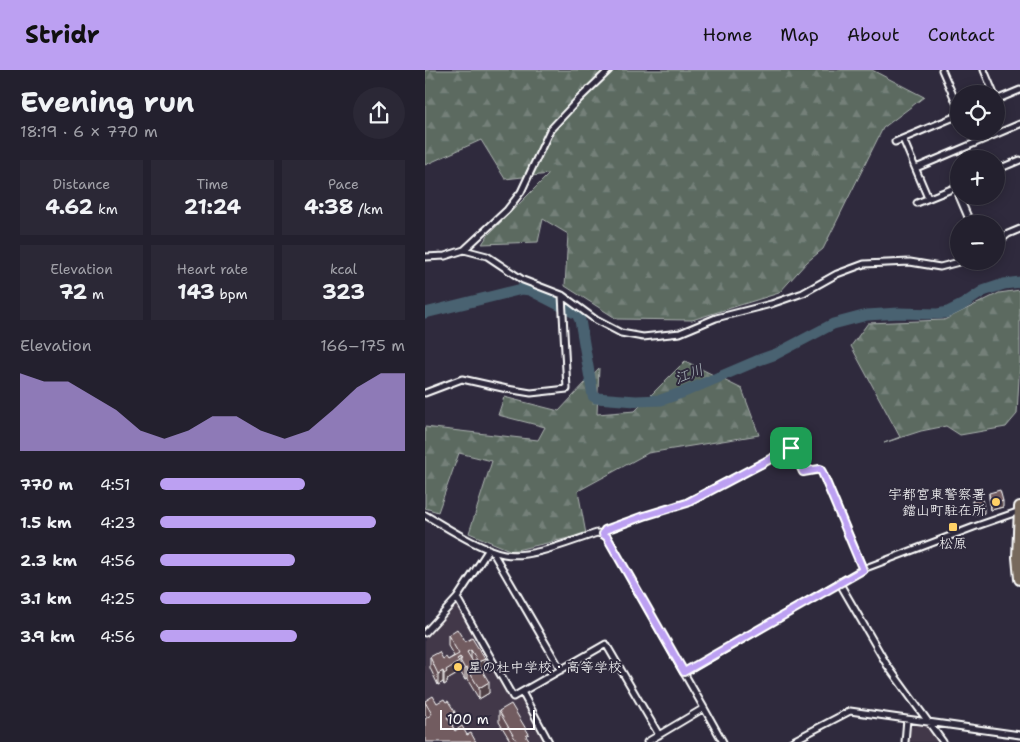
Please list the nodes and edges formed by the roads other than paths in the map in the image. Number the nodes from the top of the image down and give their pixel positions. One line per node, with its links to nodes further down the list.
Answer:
1 (609, 70): 20 (street)
2 (942, 70): 5 (street)
3 (984, 70): 4 (street)
4 (990, 85)
5 (950, 88)
6 (1020, 90): 7 (street)
7 (1005, 96)
8 (950, 119): 10 (street)
9 (1020, 124): 14 (street)
10 (903, 139): 11 (street); 14 (street)
11 (895, 142)
12 (1020, 160): 13 (street)
13 (1005, 166)
14 (915, 168): 16 (street)
15 (950, 189): 16 (street)
16 (928, 198): 17 (street)
17 (917, 203)
18 (1020, 229): 19 (street)
19 (1005, 236)
20 (465, 250): 21 (street); 23 (street)
21 (425, 257)
22 (950, 265): 23 (street)
23 (562, 295): 24 (street)
24 (425, 393)
25 (1020, 507): 26 (highway)
26 (1020, 511): 30 (street); 31 (highway)
27 (425, 515): 29 (street)
28 (603, 534): 29 (street); 30 (street); 36 (street)
29 (490, 550): 33 (street); 35 (street)
30 (863, 570): 32 (street)
31 (1020, 579)
32 (839, 582): 36 (street); 40 (street)
33 (457, 598): 34 (street); 37 (street)
34 (425, 633)
35 (561, 670): 37 (street); 41 (street)
36 (684, 672): 38 (street)
37 (522, 692): 43 (street)
38 (704, 708): 41 (street); 45 (street)
39 (907, 719): 40 (street); 46 (street); 47 (street)
40 (927, 721): 42 (street); 48 (street)
41 (659, 735): 44 (street)
42 (1020, 735)
43 (549, 742)
44 (647, 742)
45 (723, 742)
46 (791, 742)
47 (905, 742)
48 (943, 742)

